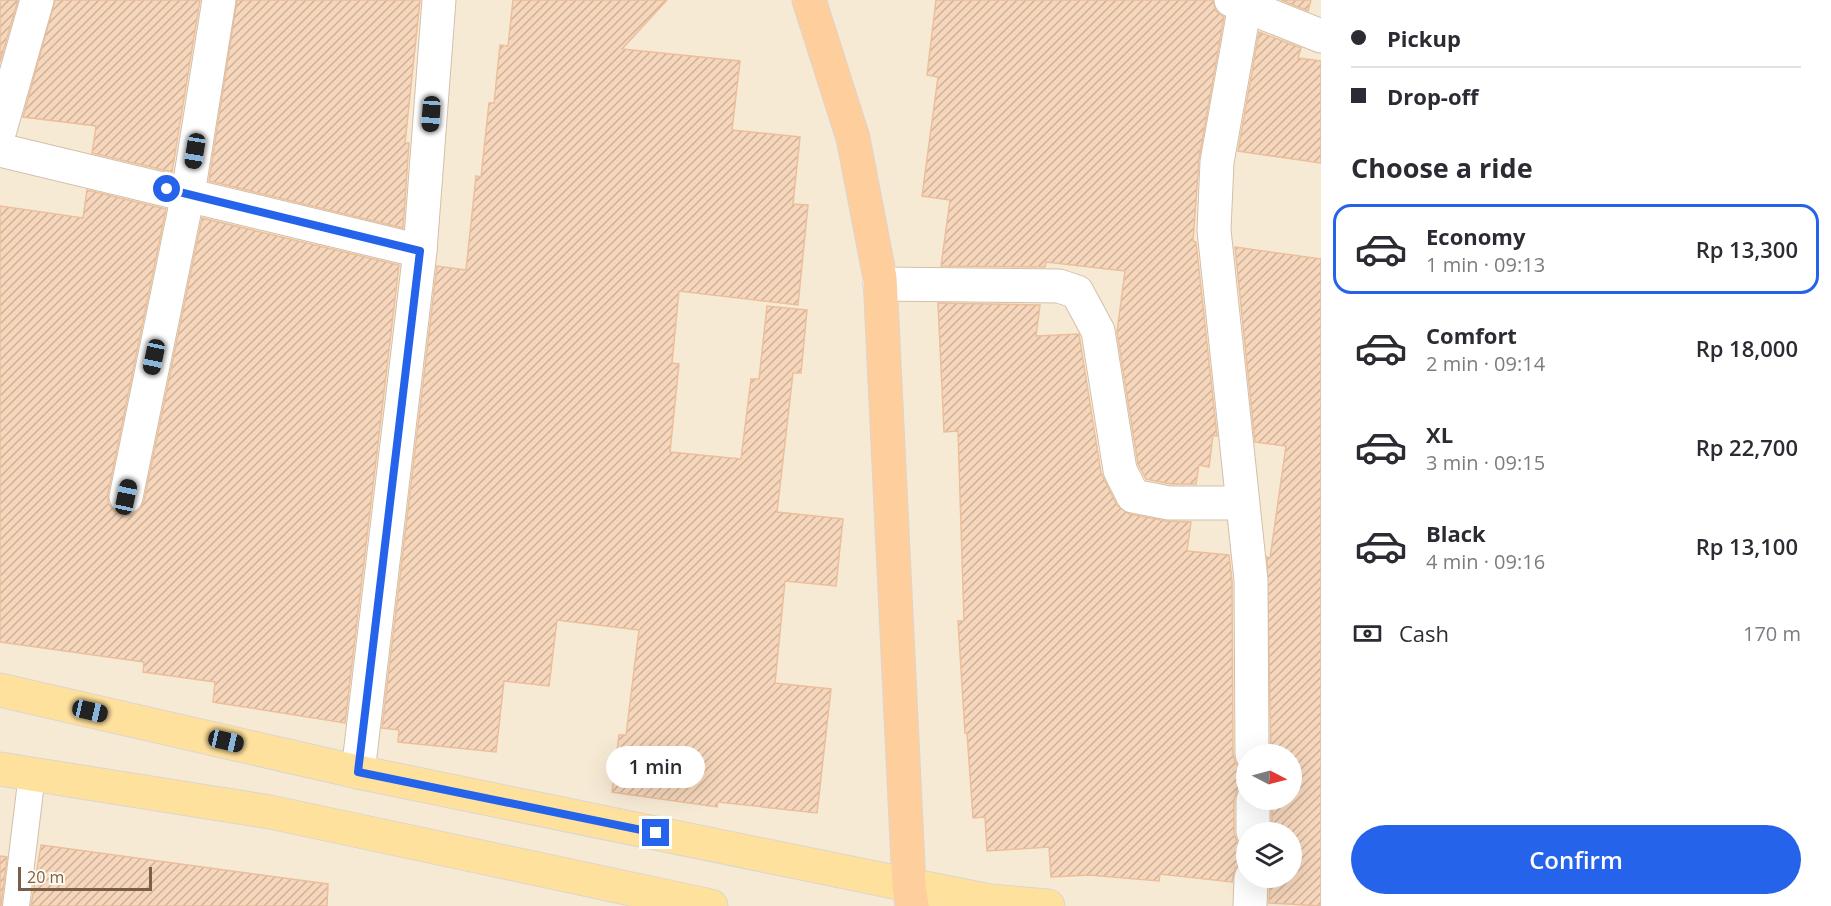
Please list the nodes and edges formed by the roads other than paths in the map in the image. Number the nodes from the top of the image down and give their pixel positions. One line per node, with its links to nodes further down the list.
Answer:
1 (38, 0): 7 (street)
2 (219, 0): 9 (street)
3 (440, 0): 10 (street)
4 (810, 0): 11 (highway)
5 (1238, 3): 6 (street); 13 (street)
6 (1321, 36)
7 (0, 130)
8 (0, 150): 9 (street)
9 (188, 194): 10 (street); 12 (street)
10 (420, 251): 17 (street)
11 (880, 284): 13 (street); 20 (highway)
12 (126, 497)
13 (1242, 502): 15 (street)
14 (0, 690): 17 (main road)
15 (1252, 744)
16 (0, 769): 18 (main road)
17 (358, 772): 20 (main road)
18 (32, 774): 21 (main road); 22 (lane)
19 (1251, 888): 25 (street)
20 (910, 896): 24 (main road)
21 (646, 899): 23 (main road)
22 (16, 906)
23 (711, 906)
24 (1048, 906)
25 (1250, 906)

